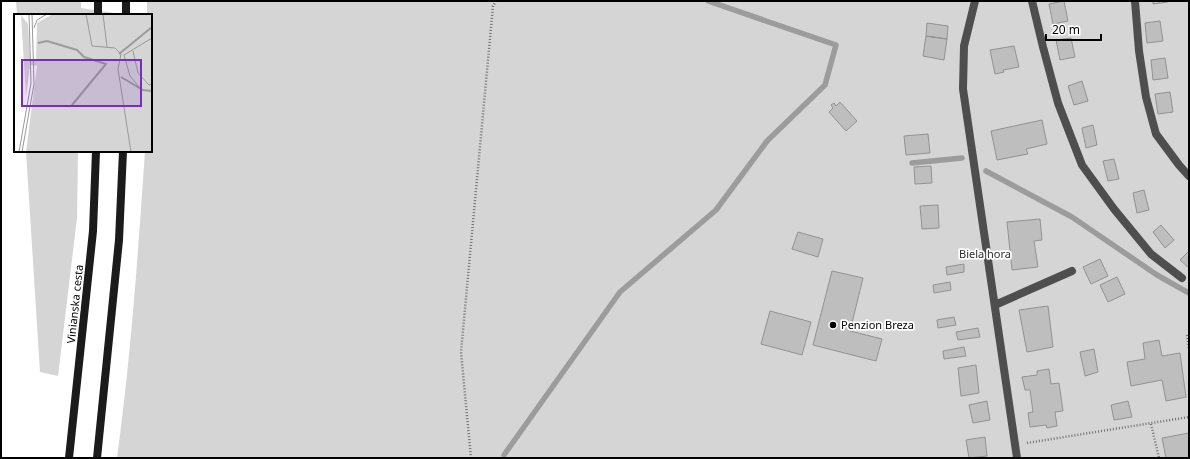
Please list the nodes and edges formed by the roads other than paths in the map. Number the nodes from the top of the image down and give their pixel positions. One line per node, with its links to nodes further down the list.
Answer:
1 (98, 1): 6 (main road)
2 (126, 1): 7 (main road)
3 (975, 1): 13 (lane)
4 (1032, 1): 12 (lane)
5 (1135, 1): 10 (lane)
6 (98, 14)
7 (126, 14)
8 (96, 152): 14 (main road, Vinianska cesta)
9 (123, 152): 15 (main road)
10 (1189, 176)
11 (1072, 271): 13 (lane)
12 (1182, 278)
13 (995, 305): 16 (lane)
14 (69, 458)
15 (97, 458)
16 (1017, 458)

